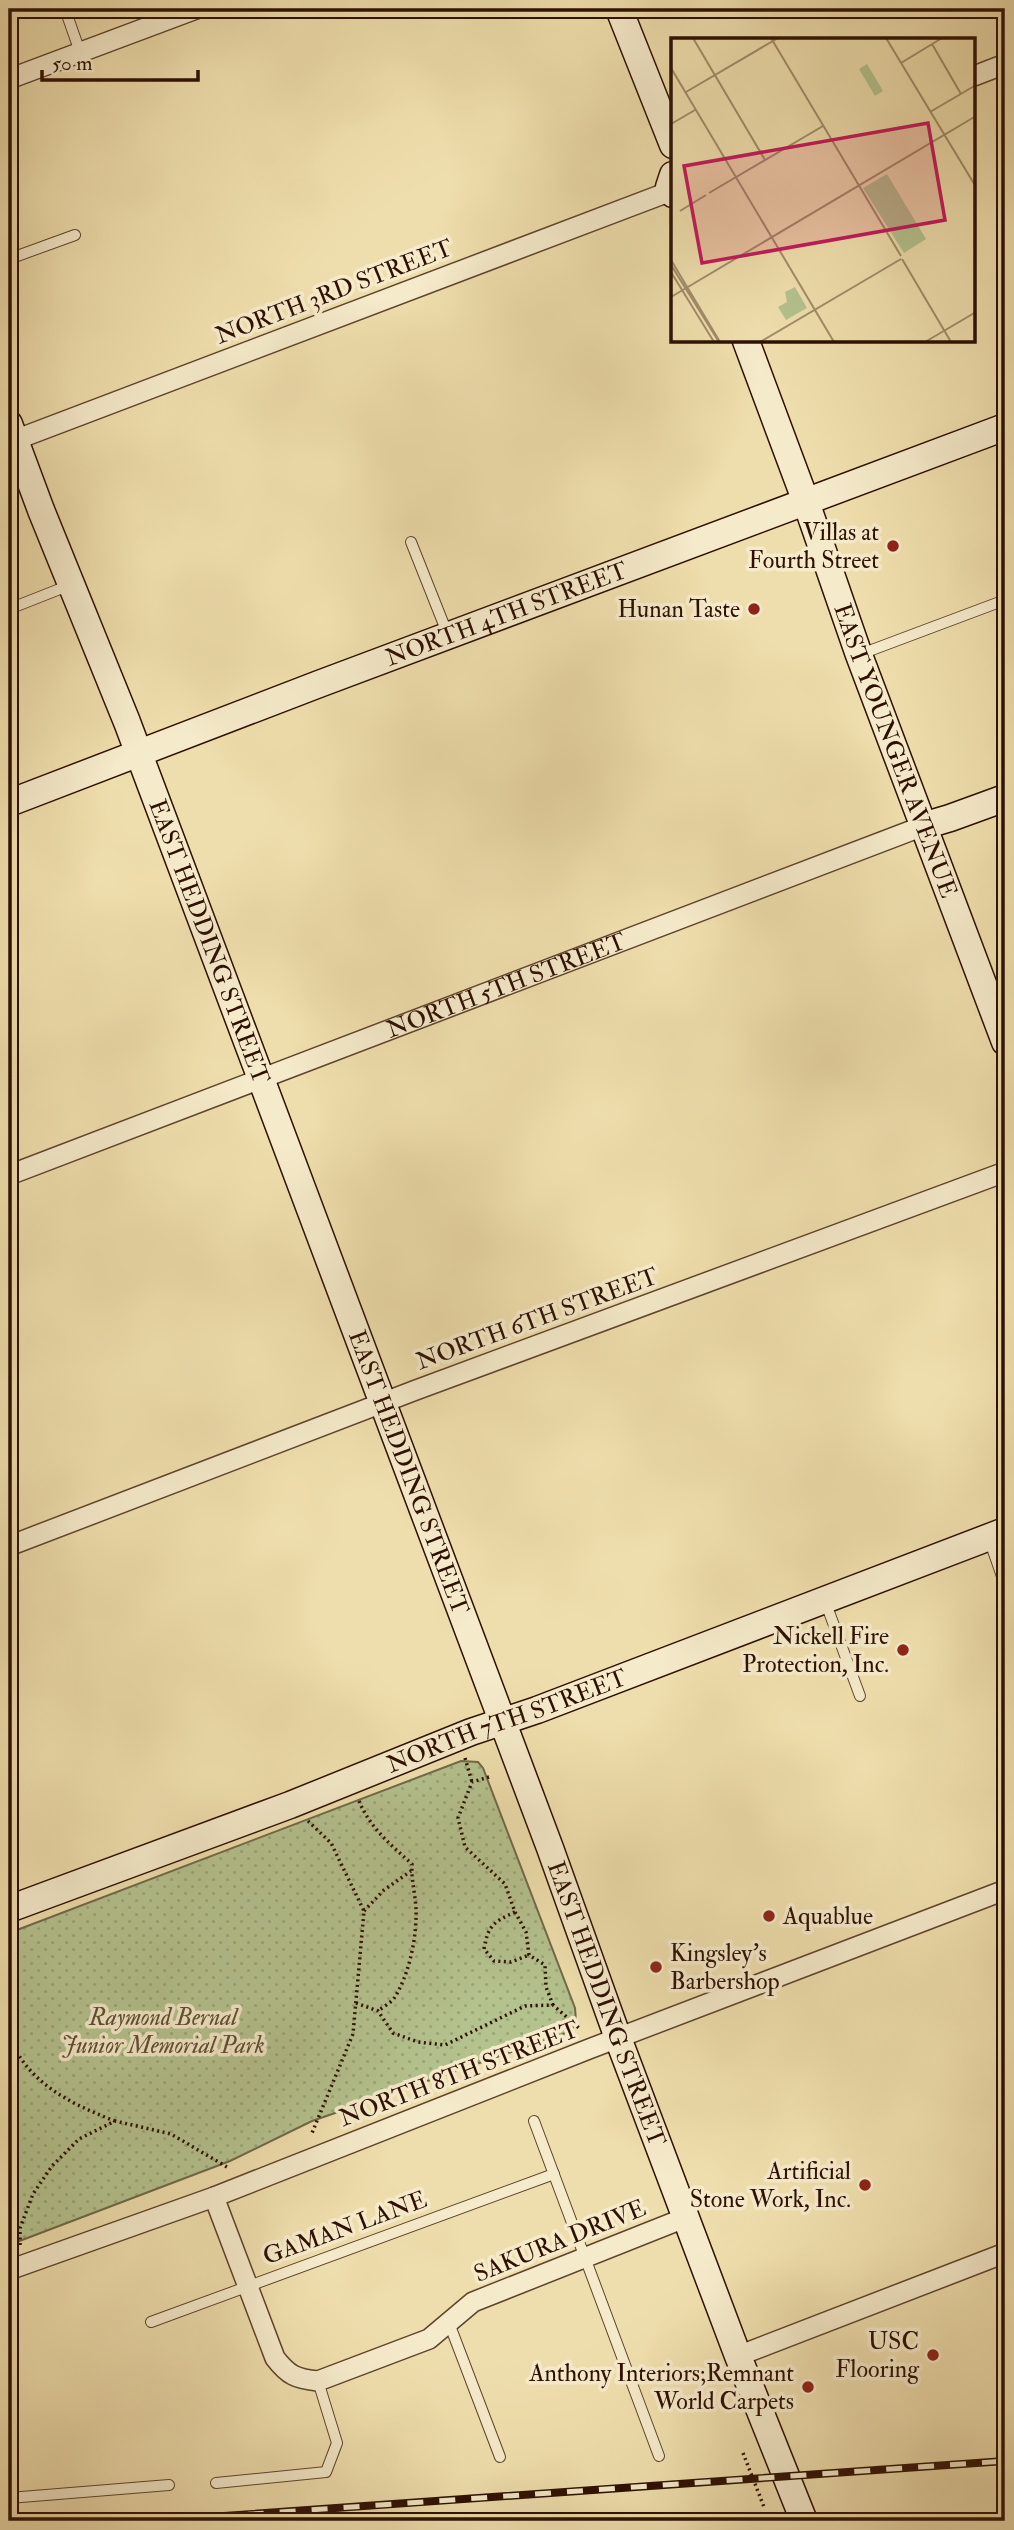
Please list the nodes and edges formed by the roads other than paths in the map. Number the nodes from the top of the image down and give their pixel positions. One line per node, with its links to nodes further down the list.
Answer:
1 (65, 9): 4 (lane)
2 (196, 9): 4 (street)
3 (619, 9): 8 (main road)
4 (80, 52): 7 (street)
5 (1005, 64): 6 (street)
6 (976, 75)
7 (9, 79)
8 (671, 140)
9 (671, 187): 14 (street, NORTH 3RD STREET)
10 (75, 235): 11 (lane)
11 (9, 259)
12 (747, 343): 15 (main road, EAST YOUNGER AVENUE)
13 (1005, 427): 15 (main road, NORTH 4TH STREET)
14 (11, 436): 17 (main road, EAST HEDDING STREET)
15 (806, 502): 20 (main road, NORTH 4TH STREET); 21 (main road, EAST YOUNGER AVENUE)
16 (411, 542): 20 (lane)
17 (71, 585): 19 (lane); 22 (main road, EAST HEDDING STREET)
18 (1005, 600): 21 (lane)
19 (9, 609)
20 (449, 636): 22 (main road, NORTH 4TH STREET)
21 (859, 655): 25 (main road, EAST YOUNGER AVENUE)
22 (138, 753): 24 (main road, NORTH 4TH STREET); 27 (main road, EAST HEDDING STREET)
23 (1005, 798): 25 (main road, NORTH 5TH STREET)
24 (9, 803)
25 (923, 825): 26 (main road, EAST YOUNGER AVENUE); 27 (street, NORTH 5TH STREET)
26 (1005, 1042)
27 (260, 1079): 29 (street, NORTH 5TH STREET); 30 (main road, EAST HEDDING STREET)
28 (1005, 1172): 30 (street, NORTH 6TH STREET)
29 (9, 1175)
30 (382, 1403): 32 (street, NORTH 6TH STREET); 36 (main road, EAST HEDDING STREET)
31 (997, 1534): 33 (lane); 34 (main road, NORTH 7TH STREET)
32 (9, 1546)
33 (1005, 1585)
34 (825, 1600): 35 (lane); 36 (main road, NORTH 7TH STREET)
35 (860, 1696)
36 (502, 1722): 38 (main road, NORTH 7TH STREET); 39 (main road, EAST HEDDING STREET)
37 (1005, 1890): 39 (street, NORTH 8TH STREET)
38 (10, 1920)
39 (618, 2038): 42 (street, NORTH 8TH STREET); 43 (main road, EAST HEDDING STREET)
40 (534, 2121): 41 (lane)
41 (554, 2174): 45 (lane); 47 (lane, GAMAN LANE)
42 (214, 2197): 46 (street, NORTH 8TH STREET); 47 (street)
43 (687, 2217): 45 (street, SAKURA DRIVE); 50 (main road, EAST HEDDING STREET)
44 (1005, 2253): 50 (street)
45 (586, 2256): 49 (street, SAKURA DRIVE); 52 (lane)
46 (9, 2270)
47 (248, 2286): 48 (lane, GAMAN LANE); 51 (street)
48 (151, 2322)
49 (449, 2323): 51 (street, SAKURA DRIVE); 53 (lane)
50 (738, 2356): 57 (main road, EAST HEDDING STREET)
51 (318, 2381): 54 (lane)
52 (659, 2456)
53 (500, 2457)
54 (216, 2483)
55 (169, 2485): 56 (lane)
56 (9, 2498)
57 (804, 2521)

